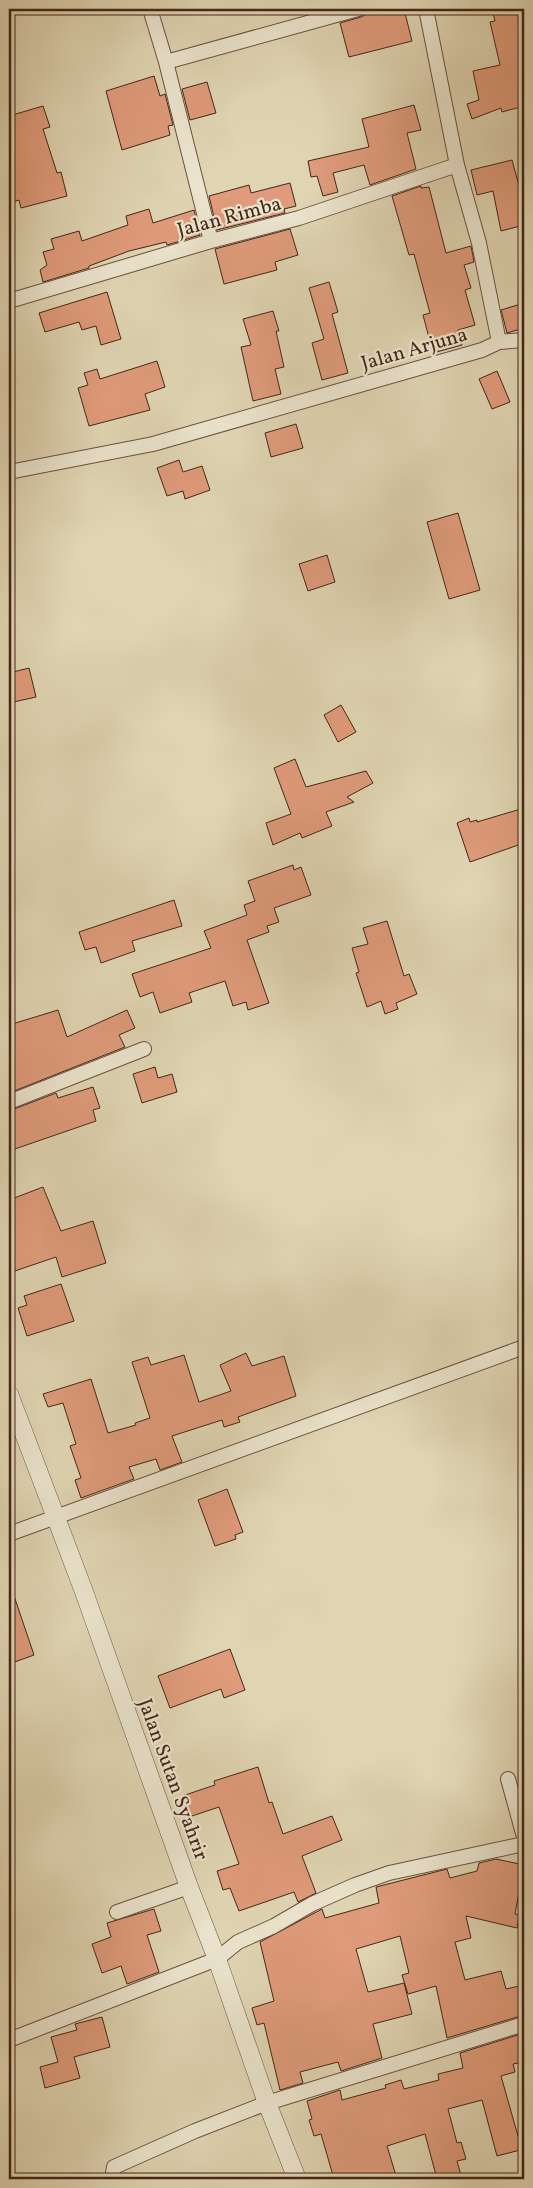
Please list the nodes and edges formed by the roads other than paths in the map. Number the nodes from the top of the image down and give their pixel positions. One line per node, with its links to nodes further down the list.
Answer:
1 (150, 9): 4 (street)
2 (358, 9): 4 (street)
3 (426, 9): 5 (street, Jalan Arjuna)
4 (166, 62): 6 (street)
5 (457, 165): 6 (street, Jalan Rimba); 9 (street, Jalan Arjuna)
6 (211, 241): 7 (street, Jalan Rimba)
7 (9, 300)
8 (524, 340): 9 (street)
9 (499, 342): 10 (street, Jalan Arjuna)
10 (9, 472)
11 (144, 1049): 12 (street)
12 (9, 1102)
13 (524, 1347): 15 (street)
14 (9, 1394): 15 (street, Jalan Sutan Syahrir)
15 (55, 1516): 16 (street); 20 (street, Jalan Sutan Syahrir)
16 (9, 1534)
17 (508, 1778): 18 (street)
18 (524, 1837)
19 (524, 1844): 22 (street)
20 (189, 1888): 21 (street); 22 (street, Jalan Sutan Syahrir)
21 (117, 1912)
22 (217, 1959): 24 (street); 25 (street, Jalan Sutan Syahrir)
23 (524, 2024): 25 (street)
24 (9, 2040)
25 (267, 2103): 26 (street); 27 (street, Jalan Sutan Syahrir)
26 (112, 2179)
27 (297, 2179)

